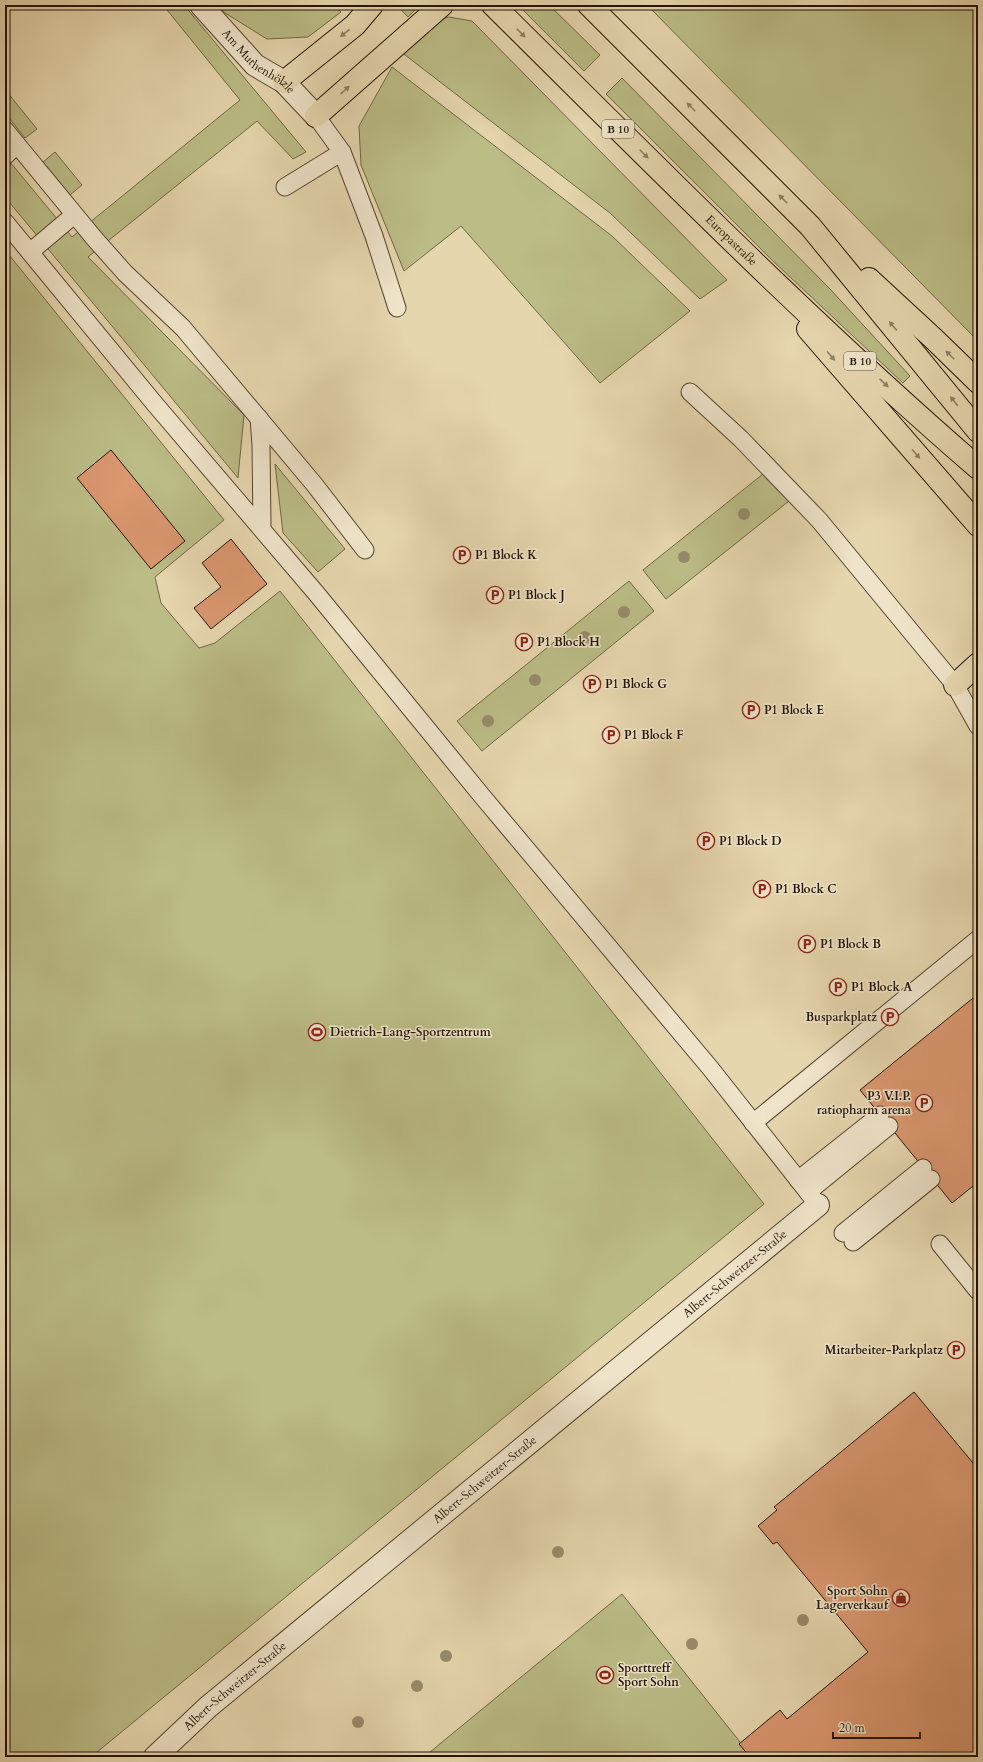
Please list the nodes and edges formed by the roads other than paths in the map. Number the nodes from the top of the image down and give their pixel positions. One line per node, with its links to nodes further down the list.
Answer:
1 (201, 5): 6 (street, Am Muthenhölzle)
2 (372, 5): 6 (main road, one-way to 6)
3 (442, 5): 7 (main road, one-way to 3)
4 (493, 5): 16 (main road, Europastraße / B 10, one-way to 16)
5 (589, 5): 14 (main road, one-way to 5)
6 (284, 82): 7 (street, Am Muthenhölzle)
7 (316, 116): 10 (lane)
8 (5, 130): 9 (lane)
9 (11, 150): 12 (lane)
10 (342, 152): 11 (lane); 17 (lane)
11 (285, 186)
12 (74, 215): 15 (lane); 20 (lane)
13 (5, 222): 15 (lane)
14 (810, 226): 18 (main road, one-way to 14); 21 (main road, one-way to 14)
15 (30, 252): 24 (lane)
16 (743, 252): 22 (main road, Europastraße / B 10, one-way to 22); 23 (main road, one-way to 23)
17 (396, 308)
18 (978, 382)
19 (690, 392): 27 (lane)
20 (259, 418): 24 (lane); 25 (lane)
21 (978, 431)
22 (978, 468)
23 (978, 525)
24 (262, 528): 30 (lane)
25 (365, 550)
26 (978, 664): 27 (main road)
27 (955, 685): 28 (lane)
28 (978, 726)
29 (978, 939): 30 (lane)
30 (753, 1123): 31 (lane)
31 (808, 1192): 31 (lane); 35 (street, Albert-Schweitzer-Straße)
32 (848, 1238): 32 (lane)
33 (940, 1244): 34 (lane)
34 (978, 1291)
35 (155, 1757)

